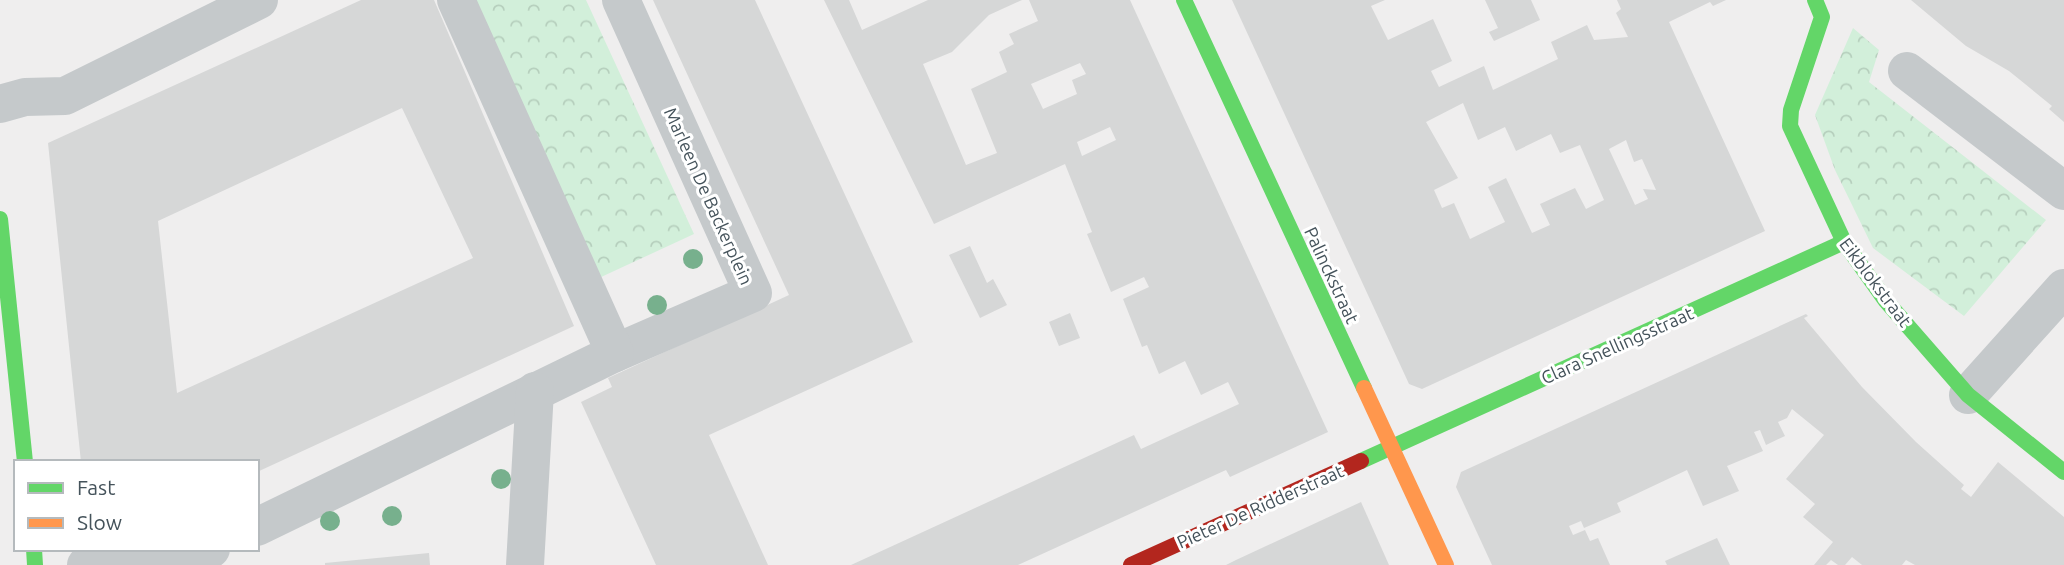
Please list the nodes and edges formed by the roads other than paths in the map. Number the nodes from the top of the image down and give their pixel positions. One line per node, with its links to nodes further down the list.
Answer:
1 (259, 0): 7 (street)
2 (456, 0): 12 (street)
3 (621, 0): 12 (street, Marleen De Backerplein)
4 (1184, 0): 15 (street, Palinckstraat)
5 (1815, 0): 10 (street, Eikblokstraat)
6 (1907, 71): 8 (street)
7 (0, 104)
8 (2064, 191)
9 (0, 219): 16 (street)
10 (1844, 242): 14 (street, Eikblokstraat); 15 (street, Clara Snellingsstraat)
11 (2064, 288): 14 (street)
12 (615, 354): 13 (street, Marleen De Backerplein)
13 (535, 391): 18 (street, Marleen De Backerplein); 21 (street)
14 (1968, 395): 17 (street, Eikblokstraat)
15 (1389, 447): 22 (street, Pieter De Ridderstraat); 23 (street, Palinckstraat)
16 (25, 460)
17 (2064, 472)
18 (259, 526)
19 (195, 551): 20 (street)
20 (86, 565)
21 (525, 565)
22 (1130, 565)
23 (1446, 565)

